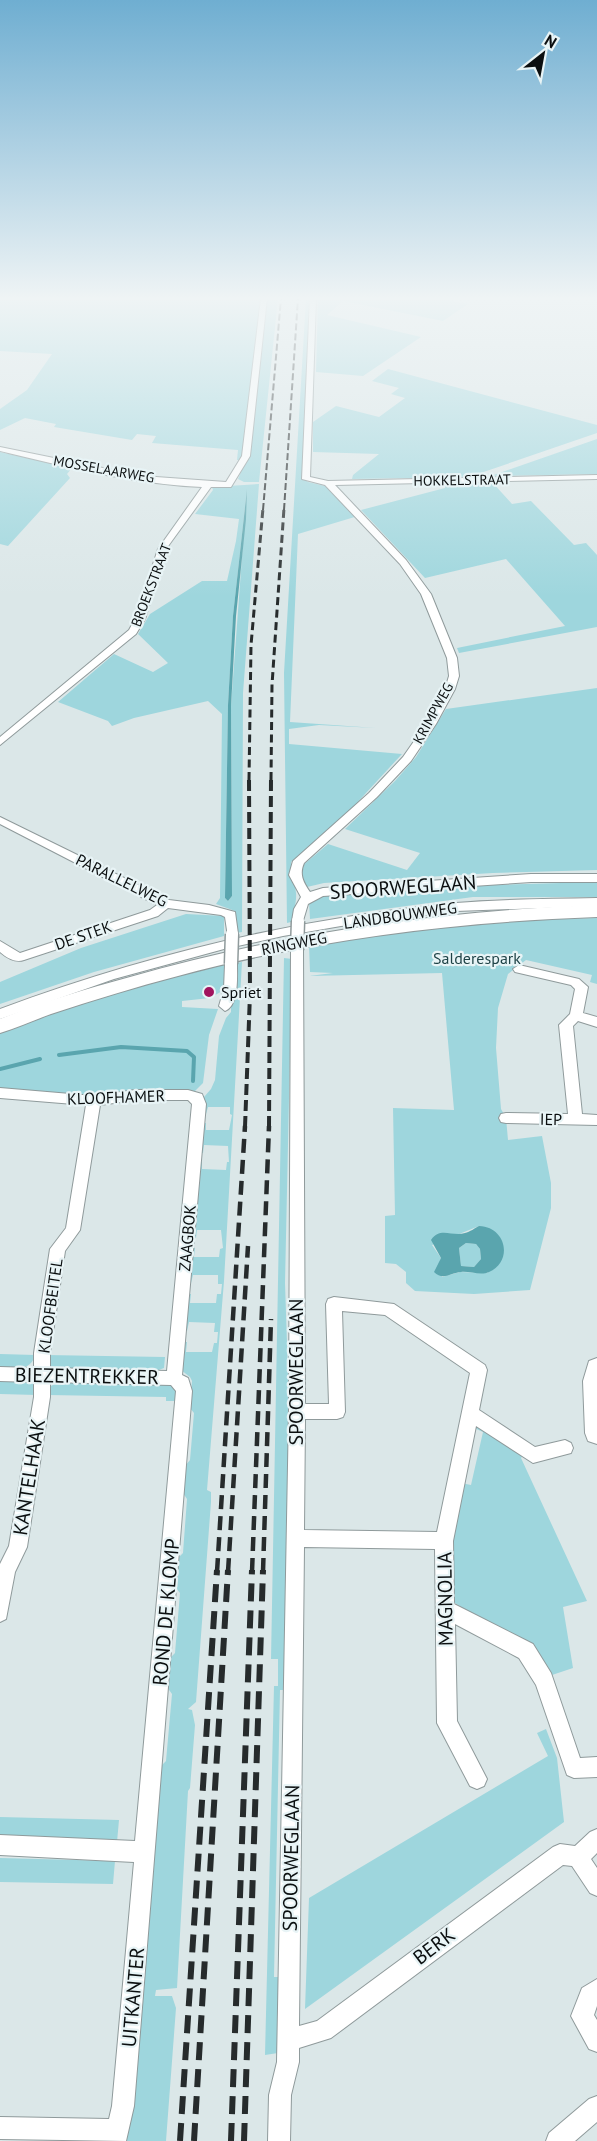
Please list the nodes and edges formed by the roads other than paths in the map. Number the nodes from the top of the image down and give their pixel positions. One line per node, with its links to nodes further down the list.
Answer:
1 (252, 398): 6 (street)
2 (309, 398): 5 (street)
3 (0, 449): 6 (street, MOSSELAARWEG)
4 (597, 477): 5 (street, HOKKELSTRAAT)
5 (328, 483): 10 (street, KRIMPWEG)
6 (208, 485): 7 (street, BROEKSTRAAT)
7 (0, 742)
8 (0, 820): 12 (street, PARALLELWEG)
9 (597, 878): 10 (street, SPOORWEGLAAN)
10 (307, 897): 31 (street, SPOORWEGLAAN, bridge)
11 (597, 902): 17 (street, LANDBOUWWEG)
12 (166, 904): 14 (street, DE STEK); 16 (street, PARALLELWEG, bridge)
13 (597, 911): 20 (main road, RINGWEG)
14 (0, 945)
15 (519, 969): 18 (street)
16 (225, 1006)
17 (0, 1014)
18 (576, 1016): 19 (street); 25 (street)
19 (597, 1022)
20 (0, 1026)
21 (0, 1093): 23 (street, KLOOFHAMER)
22 (197, 1098): 23 (street, KLOOFHAMER); 30 (street, ZAAGBOK)
23 (94, 1101): 29 (street, KLOOFBEITEL)
24 (506, 1118): 25 (street, IEP)
25 (575, 1119): 26 (street, IEP)
26 (597, 1120)
27 (597, 1368): 33 (main road)
28 (0, 1374): 29 (street, BIEZENTREKKER)
29 (42, 1374): 30 (street, BIEZENTREKKER); 38 (street, KANTELHAAK)
30 (174, 1378): 43 (street, ROND DE KLOMP)
31 (297, 1411): 32 (street, MAGNOLIA); 35 (street, SPOORWEGLAAN)
32 (470, 1413): 34 (street); 36 (street, MAGNOLIA)
33 (597, 1433)
34 (565, 1448)
35 (295, 1538): 36 (street); 47 (street, SPOORWEGLAAN)
36 (444, 1541): 37 (street, MAGNOLIA)
37 (445, 1609): 39 (street); 40 (street, MAGNOLIA)
38 (0, 1613)
39 (597, 1767)
40 (477, 1779)
41 (597, 1839): 44 (street)
42 (0, 1845): 43 (street)
43 (145, 1852): 51 (street, UITKANTER)
44 (578, 1857): 45 (street); 47 (street, BERK)
45 (597, 1886)
46 (597, 1990): 48 (street)
47 (288, 2040): 52 (street, SPOORWEGLAAN)
48 (597, 2041)
49 (597, 2107): 53 (street)
50 (0, 2128): 51 (street)
51 (116, 2136)
52 (279, 2141)
53 (557, 2141)

